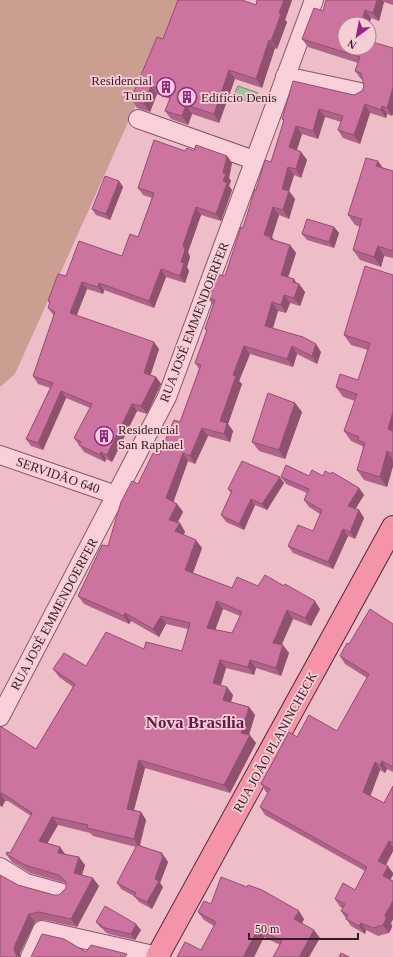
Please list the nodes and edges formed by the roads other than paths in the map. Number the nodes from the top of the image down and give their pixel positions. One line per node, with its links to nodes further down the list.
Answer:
1 (314, 0): 2 (street, RUA JOSÉ EMMENDOERFER)
2 (285, 76): 3 (street); 5 (street, RUA JOSÉ EMMENDOERFER)
3 (360, 92)
4 (138, 119): 5 (street)
5 (254, 160): 7 (street, RUA JOSÉ EMMENDOERFER)
6 (0, 454): 7 (street, SERVIDÃO 640)
7 (116, 495): 9 (street, RUA JOSÉ EMMENDOERFER)
8 (393, 527): 12 (main road, RUA JOÃO PLANINCHECK)
9 (0, 716)
10 (0, 867): 11 (street)
11 (62, 893)
12 (158, 956): 13 (street)
13 (30, 957)

